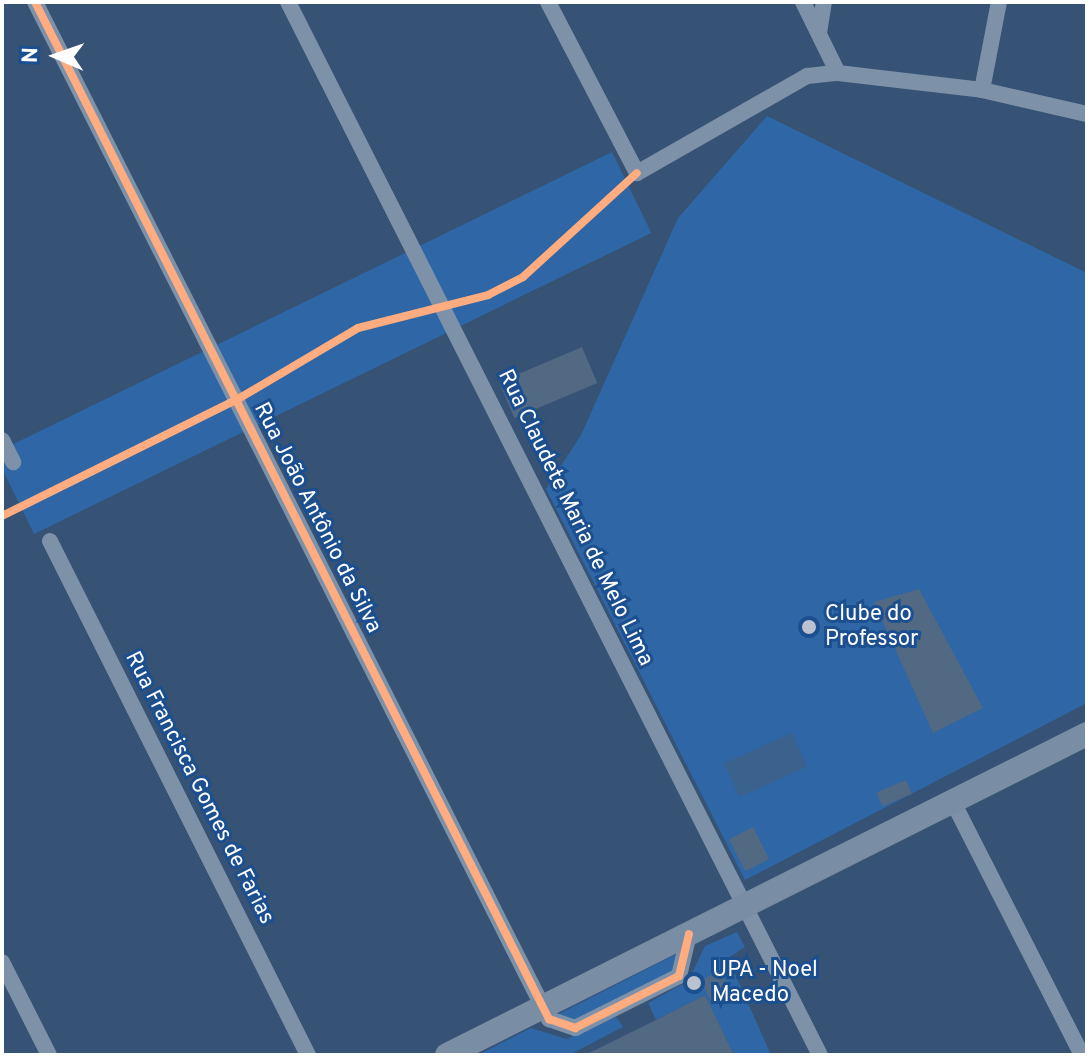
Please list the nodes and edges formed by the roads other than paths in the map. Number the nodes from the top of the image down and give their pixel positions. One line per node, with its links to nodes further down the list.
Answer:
1 (35, 2): 19 (street, Rua João Antônio da Silva)
2 (288, 2): 16 (street, Rua Claudete Maria de Melo Lima)
3 (548, 2): 8 (street)
4 (803, 2): 7 (street)
5 (824, 2): 7 (street)
6 (999, 2): 9 (street)
7 (819, 33): 8 (street)
8 (838, 73): 9 (street)
9 (982, 90): 10 (street)
10 (1087, 114)
11 (2, 440): 12 (street)
12 (13, 462)
13 (50, 541): 21 (street, Rua Francisca Gomes de Farias)
14 (1087, 734): 15 (street)
15 (952, 800): 16 (street); 24 (street)
16 (744, 906): 17 (street); 23 (street, Rua Claudete Maria de Melo Lima)
17 (689, 934): 19 (street); 19 (street)
18 (2, 962): 20 (street)
19 (543, 1008): 22 (street)
20 (49, 1055)
21 (308, 1055)
22 (447, 1055)
23 (820, 1055)
24 (1082, 1055)

